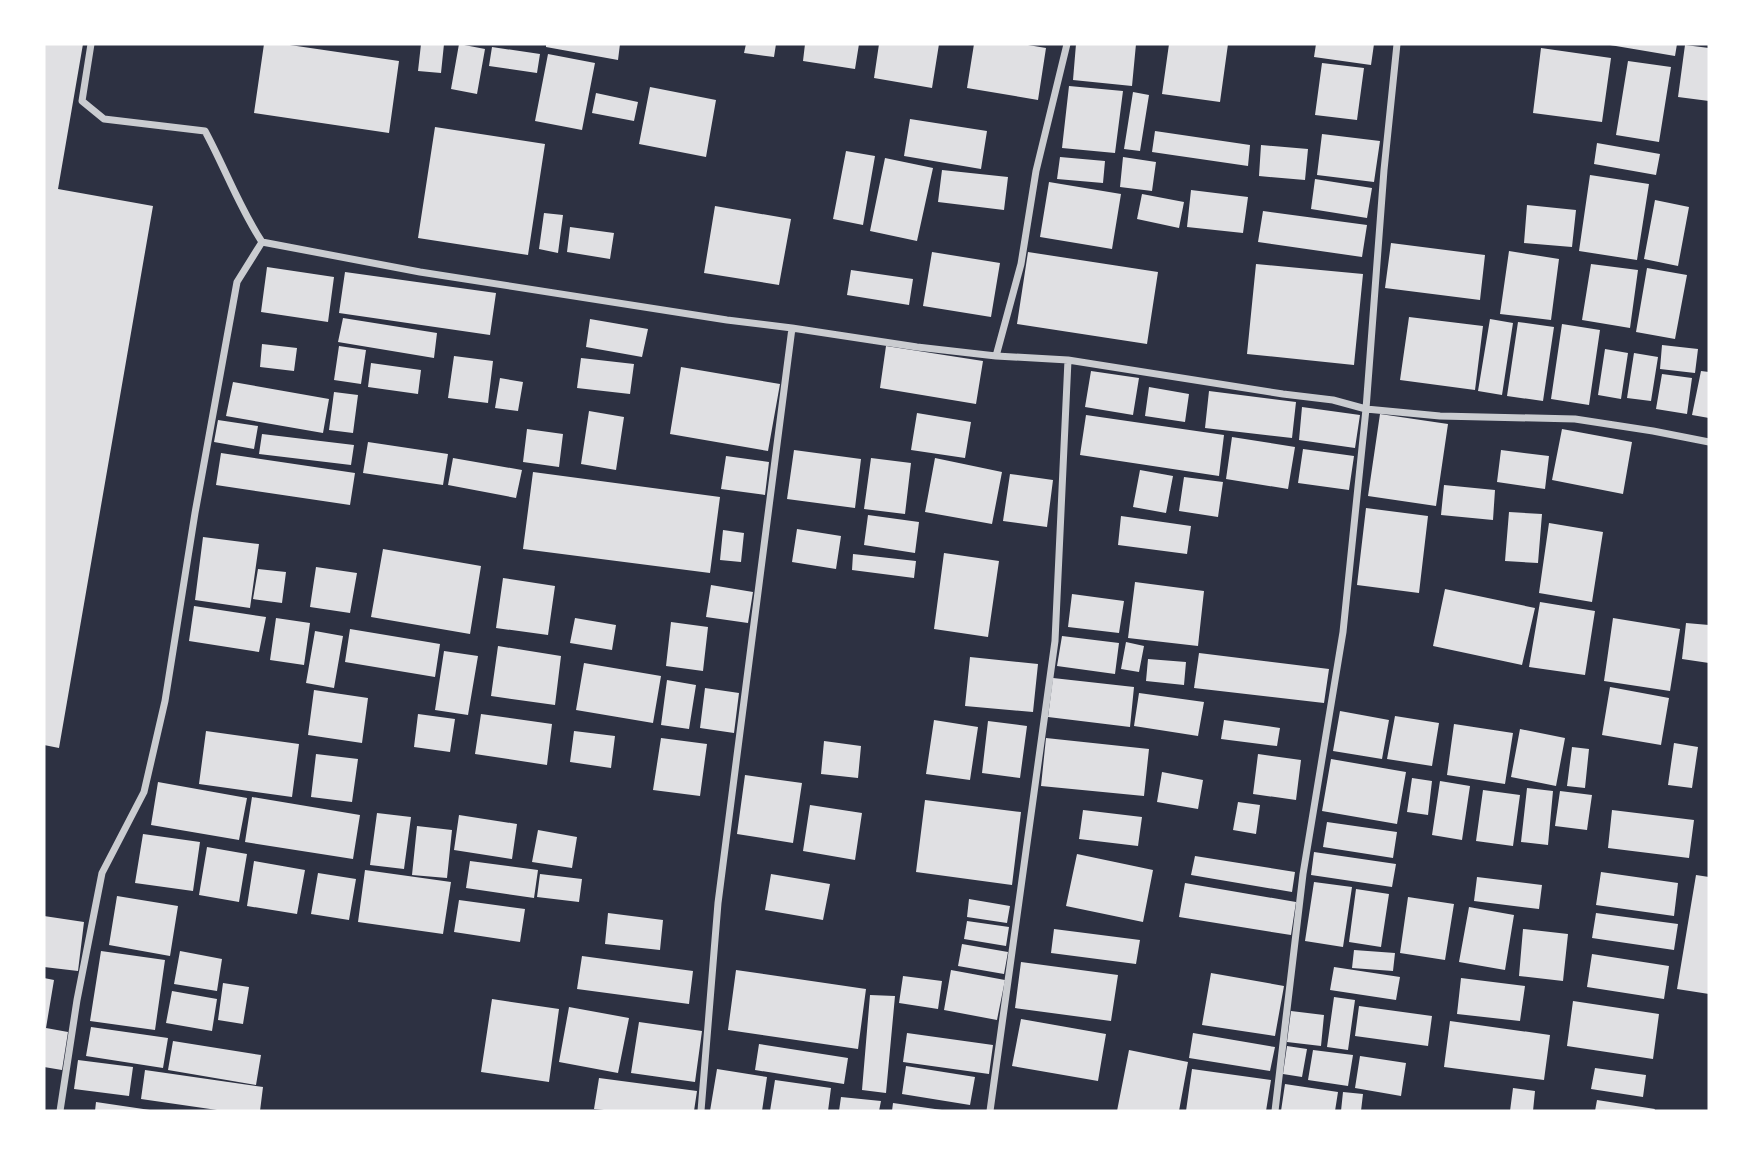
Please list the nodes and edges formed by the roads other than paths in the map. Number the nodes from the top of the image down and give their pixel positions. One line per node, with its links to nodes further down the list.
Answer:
1 (91, 44): 4 (street)
2 (1067, 44): 6 (street)
3 (1397, 44): 8 (street)
4 (262, 242): 5 (street); 10 (street)
5 (792, 328): 6 (street); 11 (street)
6 (996, 356): 7 (street)
7 (1068, 360): 8 (street); 12 (street)
8 (1366, 409): 9 (street); 13 (street)
9 (1709, 442)
10 (60, 1111)
11 (701, 1111)
12 (990, 1111)
13 (1275, 1111)

